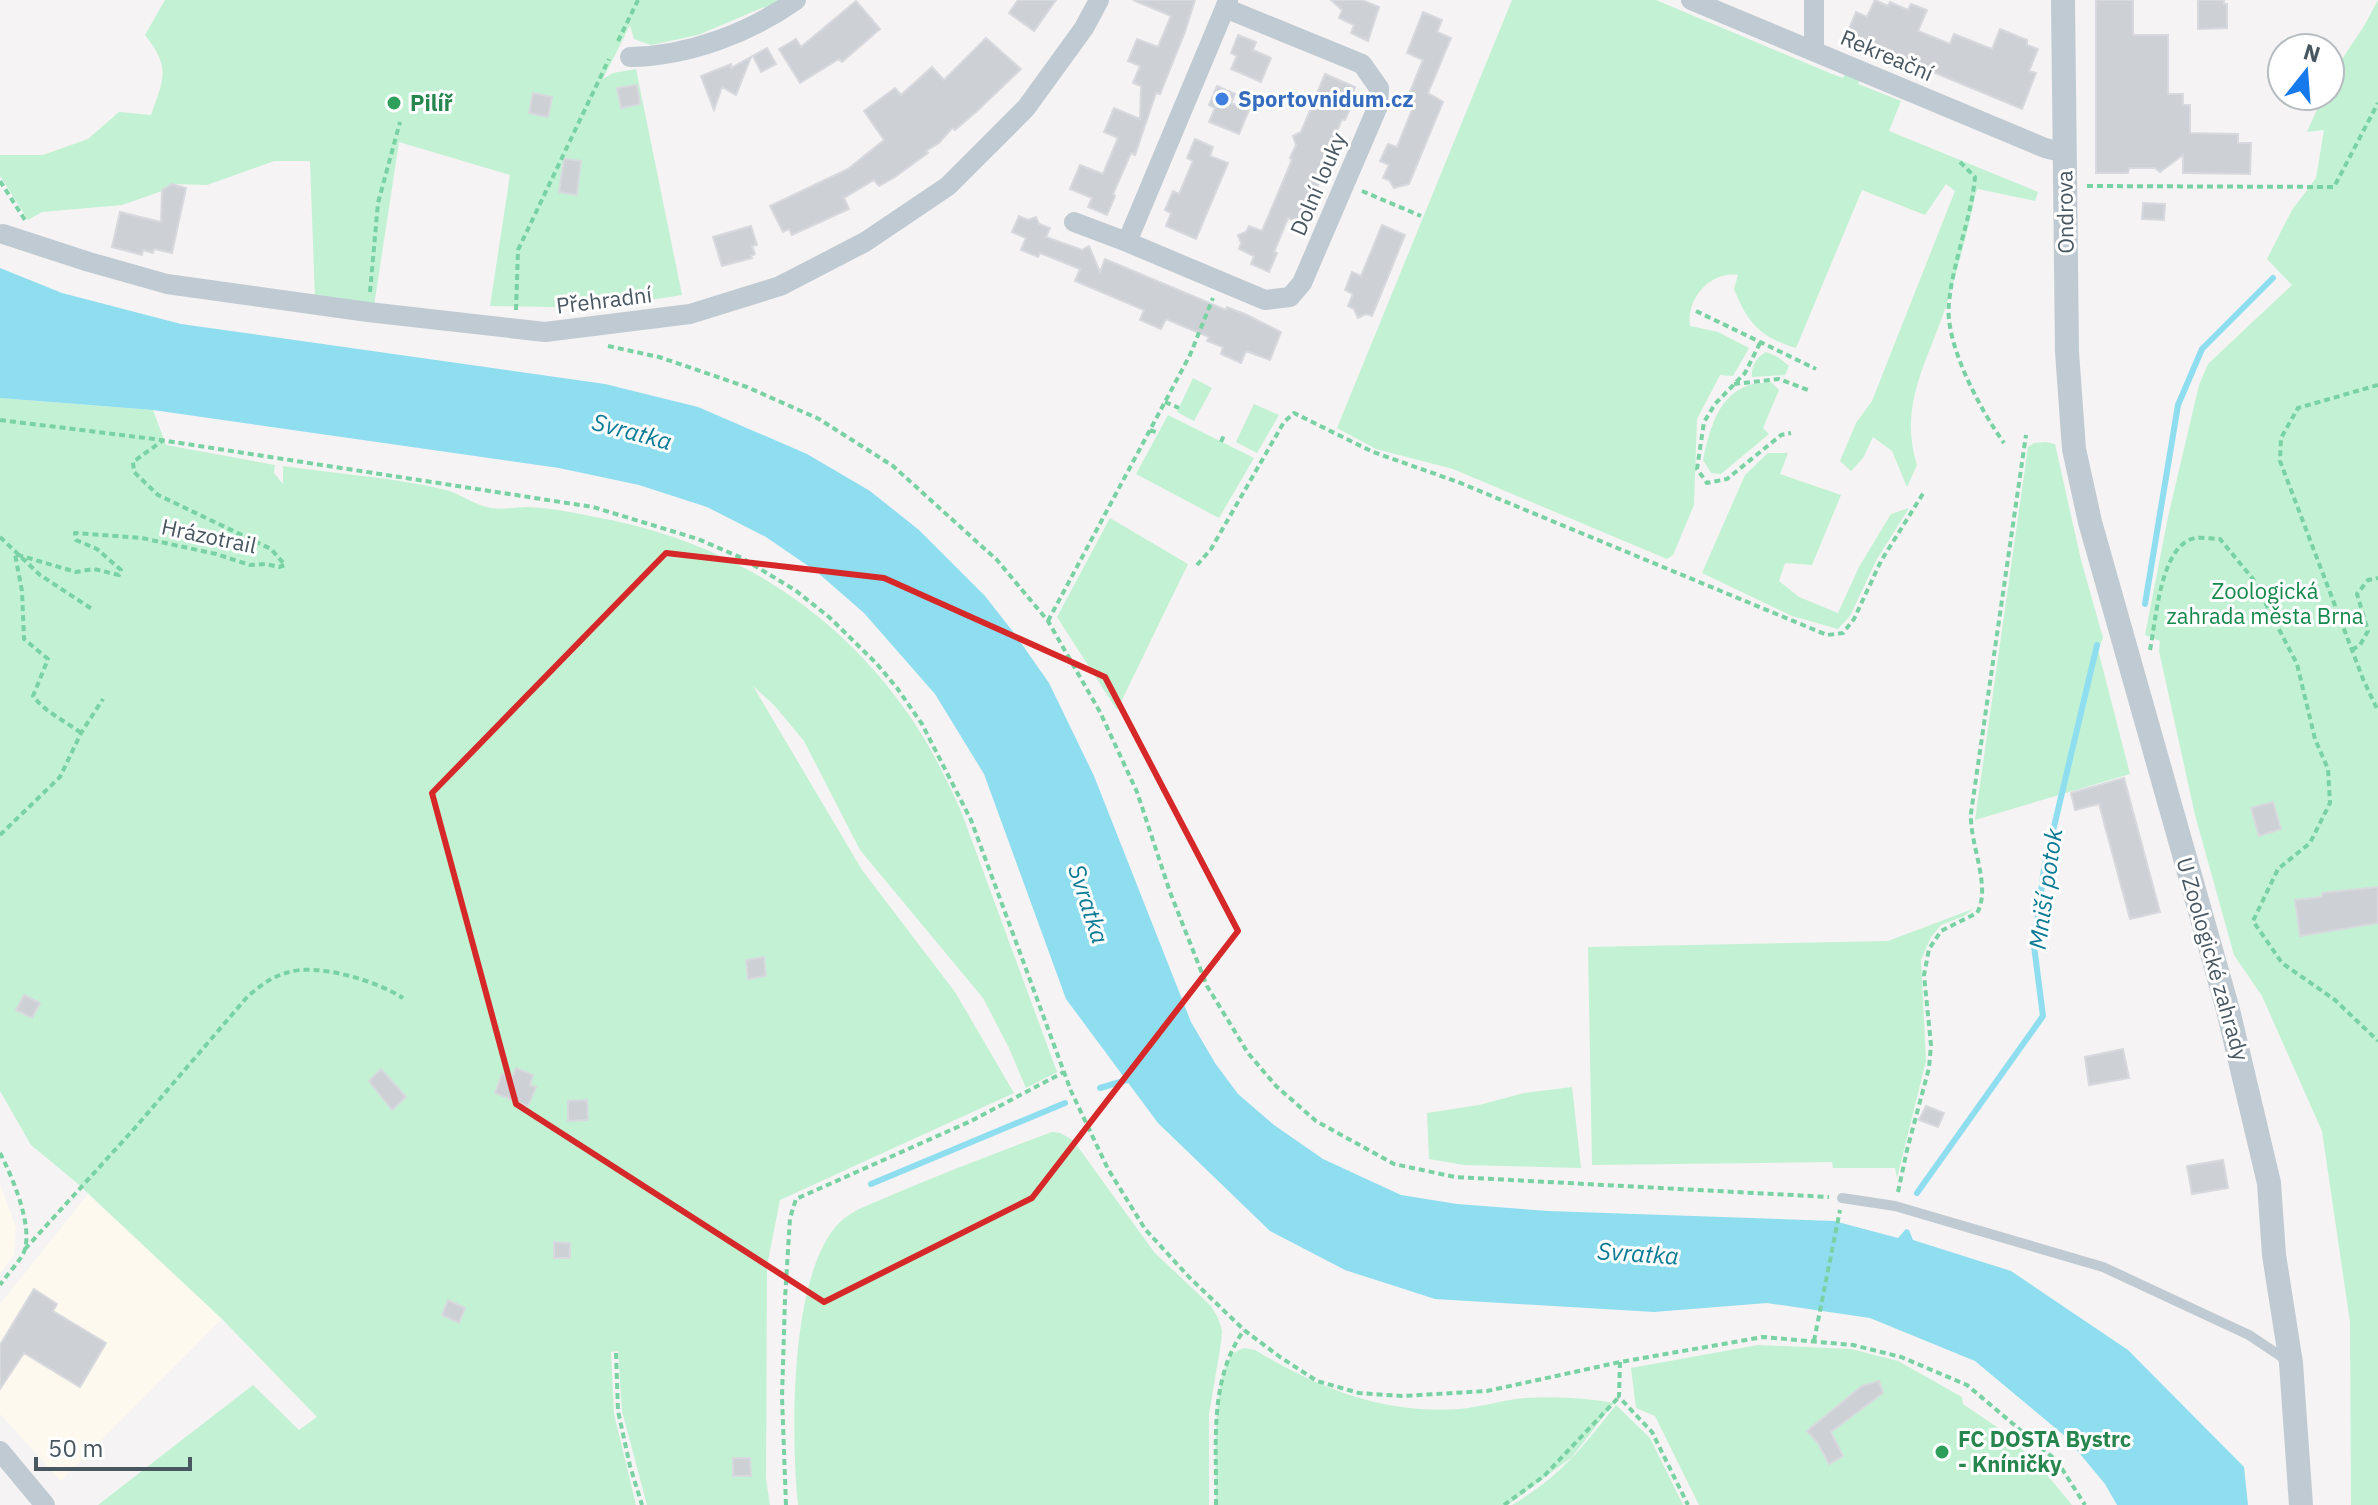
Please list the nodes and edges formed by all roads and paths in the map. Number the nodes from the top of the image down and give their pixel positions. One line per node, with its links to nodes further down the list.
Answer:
1 (638, 0): 24 (path)
2 (796, 0): 9 (street)
3 (1099, 0): 24 (street, Přehradní)
4 (1691, 0): 8 (street, Rekreační)
5 (1814, 0): 8 (street)
6 (2063, 0): 12 (street, Ondrova)
7 (1226, 4): 15 (street, Dolní louky); 20 (street, Dolní louky)
8 (1814, 50): 12 (street, Rekreační)
9 (630, 57)
10 (2378, 103): 16 (path)
11 (400, 122): 23 (path)
12 (2065, 153): 16 (street, Ondrova)
13 (1960, 162): 42 (path)
14 (0, 181): 19 (path)
15 (1345, 183): 17 (path); 21 (street, Dolní louky)
16 (2065, 189): 34 (street, Ondrova)
17 (1421, 216)
18 (1074, 222): 20 (street, Dolní louky)
19 (12, 237): 23 (street, Přehradní)
20 (1127, 242): 21 (street, Dolní louky)
21 (1220, 281): 31 (path)
22 (1696, 311): 25 (path)
23 (368, 312): 24 (street, Přehradní)
24 (515, 328)
25 (1760, 343): 27 (path); 28 (path)
26 (602, 344): 49 (path)
27 (1816, 369)
28 (1732, 385): 30 (path); 37 (path)
29 (2378, 385): 51 (path)
30 (1808, 390)
31 (1165, 402): 32 (path); 35 (path)
32 (1179, 408)
33 (0, 420): 40 (path)
34 (2072, 423): 68 (street, U Zoologické zahrady)
35 (1150, 430): 36 (path); 49 (path)
36 (1158, 433)
37 (1791, 433)
38 (1224, 435): 41 (path)
39 (2026, 435): 61 (path)
40 (162, 441): 45 (path, Hrázotrail); 58 (path)
41 (1221, 442)
42 (2004, 443)
43 (1924, 492): 46 (path)
44 (0, 537): 45 (path)
45 (15, 554): 48 (path); 54 (path)
46 (1197, 565)
47 (2378, 578): 51 (path)
48 (92, 609)
49 (1048, 621): 60 (path)
50 (2152, 638): 57 (path)
51 (2352, 650): 53 (path)
52 (103, 699): 54 (path)
53 (2378, 711)
54 (81, 733): 55 (path)
55 (0, 835)
56 (403, 998): 62 (path)
57 (2378, 1041)
58 (1064, 1072): 64 (path); 73 (path)
59 (0, 1153): 62 (path)
60 (1842, 1201): 61 (lane); 65 (path)
61 (1895, 1206): 68 (lane)
62 (25, 1249): 63 (path)
63 (0, 1285)
64 (1244, 1330): 67 (path); 74 (path)
65 (1814, 1341): 67 (path); 77 (path)
66 (616, 1353): 72 (path)
67 (1620, 1362): 69 (path)
68 (2291, 1363): 78 (street, U Zoologické zahrady)
69 (1619, 1397): 75 (path); 76 (path)
70 (0, 1451): 71 (street)
71 (45, 1505)
72 (642, 1505)
73 (788, 1505)
74 (1216, 1505)
75 (1504, 1505)
76 (1688, 1505)
77 (2085, 1505)
78 (2301, 1505)

